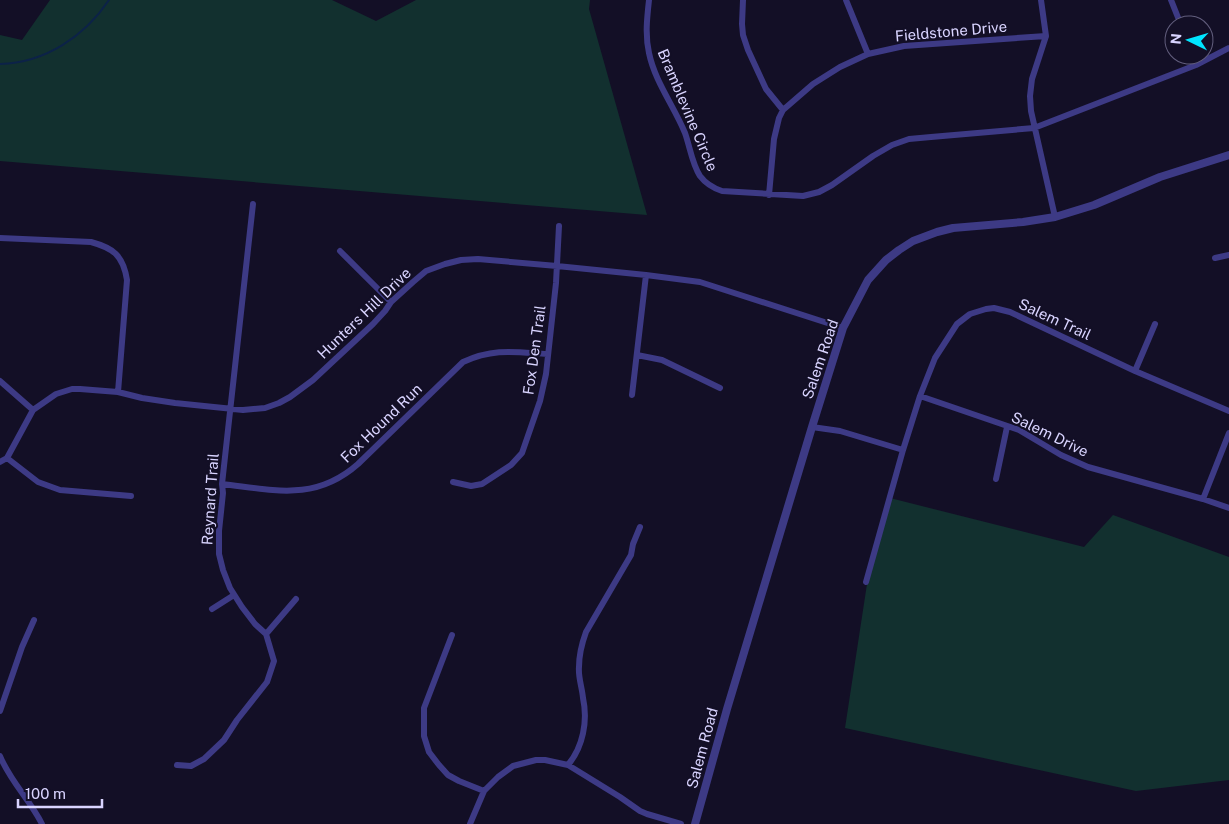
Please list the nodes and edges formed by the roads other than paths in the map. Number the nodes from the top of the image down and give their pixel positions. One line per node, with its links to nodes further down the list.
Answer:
1 (649, 0): 15 (street, Bramblevine Circle)
2 (743, 0): 12 (street)
3 (846, 0): 9 (street)
4 (1041, 0): 7 (street)
5 (1171, 0): 6 (street)
6 (1177, 15)
7 (1046, 36): 9 (street, Fieldstone Drive); 13 (street)
8 (1229, 48): 10 (street, Bramblevine Circle)
9 (868, 54): 12 (street, Fieldstone Drive)
10 (1214, 56)
11 (1196, 65): 13 (street, Bramblevine Circle)
12 (784, 110): 15 (street, Fieldstone Drive)
13 (1034, 128): 15 (street, Bramblevine Circle); 17 (street)
14 (1229, 155): 17 (street, Salem Road)
15 (768, 195)
16 (253, 204): 36 (street, Reynard Trail)
17 (1055, 217): 27 (street, Salem Road)
18 (558, 226): 23 (street, Fox Den Trail)
19 (0, 238): 33 (street)
20 (340, 251): 25 (street)
21 (1229, 255): 22 (street)
22 (1215, 258)
23 (557, 266): 24 (street, Hunters Hill Drive); 25 (street, Hunters Hill Drive); 28 (street, Fox Den Trail)
24 (646, 275): 27 (street, Hunters Hill Drive); 29 (street)
25 (391, 302): 36 (street, Hunters Hill Drive)
26 (1155, 324): 30 (street)
27 (844, 328): 39 (street, Salem Road)
28 (547, 354): 46 (street, Fox Den Trail); 47 (street, Fox Hound Run)
29 (637, 355): 32 (street); 34 (street)
30 (1135, 371): 35 (street, Salem Trail); 38 (street, Salem Trail)
31 (0, 381): 37 (street)
32 (720, 388)
33 (118, 392): 36 (street, Hunters Hill Drive); 37 (street, Hunters Hill Drive)
34 (632, 395)
35 (920, 396): 40 (street, Salem Drive); 42 (street, Salem Trail)
36 (230, 408): 47 (street, Reynard Trail)
37 (33, 410): 43 (street, Hunters Hill Drive)
38 (1229, 412)
39 (812, 427): 42 (street); 67 (street, Salem Road)
40 (1007, 427): 45 (street); 49 (street, Salem Drive)
41 (1229, 432): 49 (street)
42 (903, 450): 52 (street, Salem Trail)
43 (7, 458): 44 (street); 48 (street)
44 (0, 462)
45 (996, 479)
46 (453, 482)
47 (222, 484): 53 (street, Reynard Trail)
48 (131, 496)
49 (1203, 499): 50 (street, Salem Drive)
50 (1229, 508)
51 (640, 527): 62 (street)
52 (866, 582)
53 (234, 595): 55 (street); 57 (street, Reynard Trail)
54 (296, 599): 57 (street)
55 (212, 608)
56 (34, 620): 59 (street)
57 (266, 634): 61 (street, Reynard Trail)
58 (452, 635): 63 (street)
59 (0, 711)
60 (0, 756): 64 (street)
61 (177, 765)
62 (568, 765): 63 (street); 66 (street)
63 (484, 791): 65 (street)
64 (42, 824)
65 (470, 824)
66 (681, 824)
67 (695, 824)

